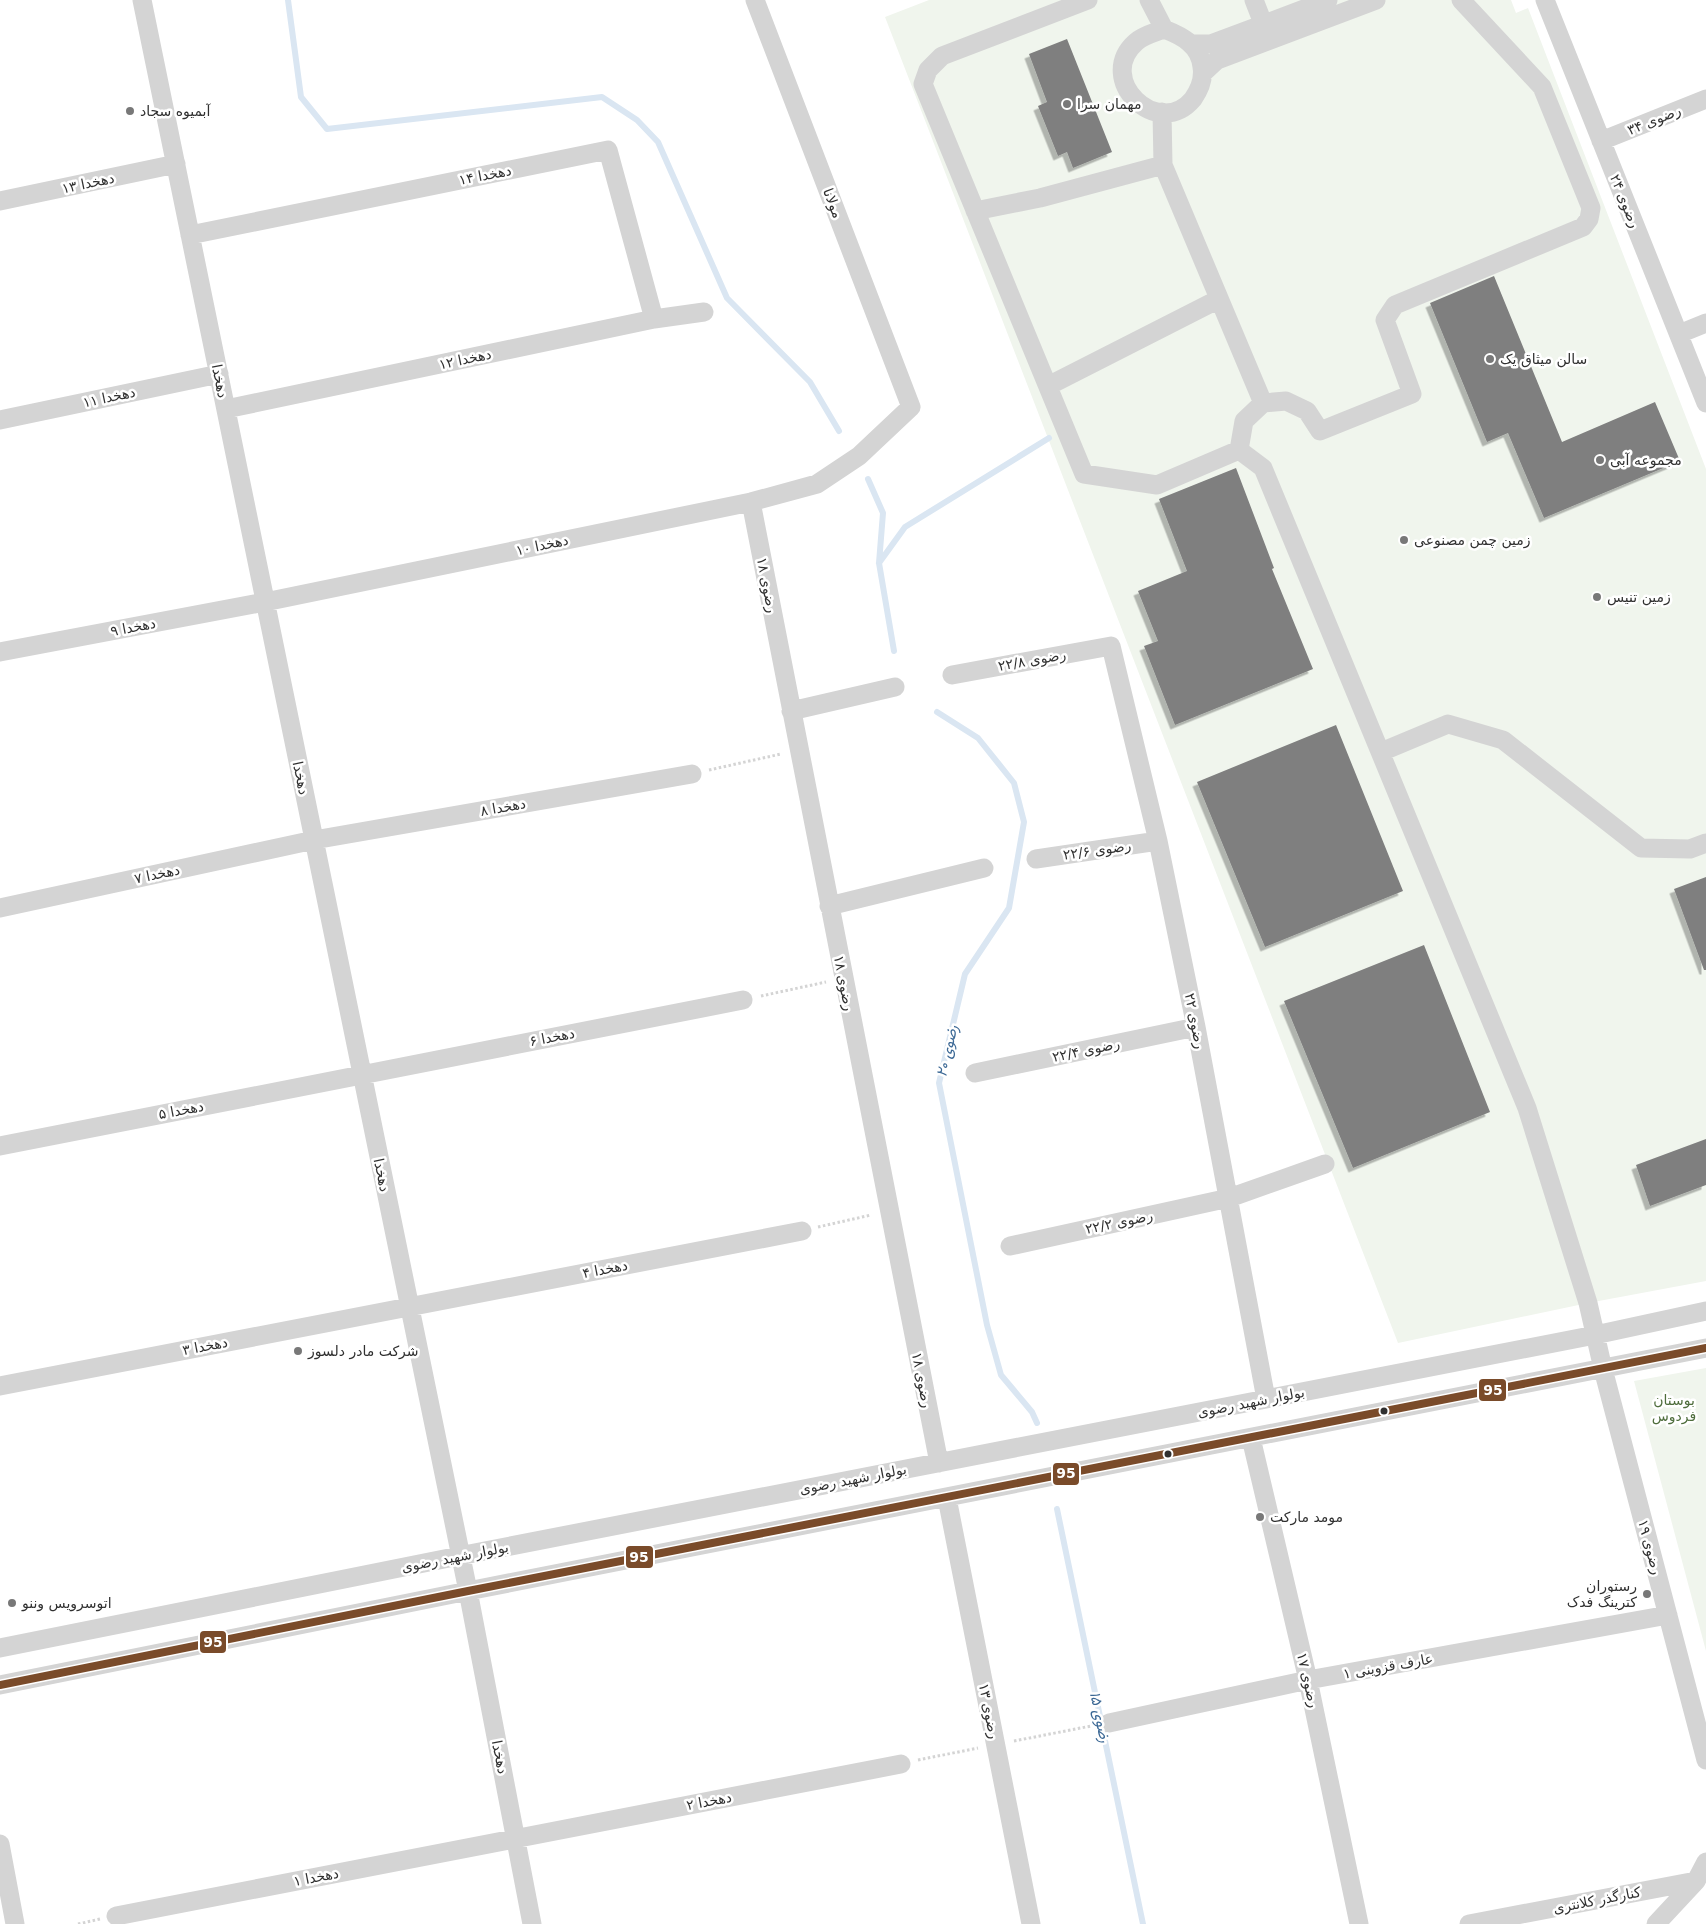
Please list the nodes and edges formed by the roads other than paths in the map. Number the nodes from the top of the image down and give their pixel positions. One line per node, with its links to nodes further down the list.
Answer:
1 (142, 0): 17 (street, دهخدا)
2 (755, 0): 31 (street, مولانا)
3 (1088, 0): 20 (street)
4 (1149, 0): 10 (street)
5 (1254, 0): 11 (street)
6 (1328, 0): 11 (street)
7 (1376, 0): 11 (street)
8 (1461, 0): 29 (street)
9 (1545, 0): 16 (street, رضوی ۲۴)
10 (1164, 29): 12 (street); 15 (street)
11 (1267, 32): 12 (street); 13 (street)
12 (1192, 44): 13 (street)
13 (1203, 73): 15 (street)
14 (1706, 99): 16 (street, رضوی ۳۴)
15 (1162, 112): 18 (street)
16 (1602, 141): 26 (street, رضوی ۲۴)
17 (176, 164): 19 (street, دهخدا ۱۳); 21 (street, دهخدا)
18 (1163, 165): 20 (street); 22 (street)
19 (0, 201)
20 (975, 210): 28 (street)
21 (190, 235): 24 (street, دهخدا ۱۴); 27 (street, دهخدا)
22 (1219, 299): 28 (street); 29 (street)
23 (704, 312): 24 (street, دهخدا ۱۲)
24 (654, 319): 32 (street, دهخدا ۱۲)
25 (1706, 323): 26 (street)
26 (1678, 334): 30 (street, رضوی ۲۴)
27 (219, 374): 32 (street, دهخدا); 33 (street, دهخدا ۱۱)
28 (1048, 386): 34 (street)
29 (1263, 403): 34 (street)
30 (1706, 403)
31 (911, 407): 35 (street, دهخدا ۱۰)
32 (226, 409): 36 (street, دهخدا)
33 (0, 420)
34 (1238, 450): 42 (street, رضوی ۱۹)
35 (751, 502): 36 (street, دهخدا ۱۰); 41 (street, رضوی ۱۸)
36 (265, 602): 38 (street, دهخدا ۹); 44 (street, دهخدا)
37 (1112, 646): 39 (street, رضوی ۲۲/۸); 45 (street, رضوی ۲۲)
38 (0, 652)
39 (952, 675)
40 (895, 687): 41 (street)
41 (791, 711): 49 (street, رضوی ۱۸)
42 (1381, 752): 46 (street); 62 (street, رضوی ۱۹)
43 (692, 774): 44 (street, دهخدا ۸)
44 (314, 840): 50 (street, دهخدا ۷); 53 (street, دهخدا)
45 (1158, 841): 47 (street, رضوی ۲۲/۶); 52 (street, رضوی ۲۲)
46 (1706, 843)
47 (1036, 859)
48 (984, 868): 49 (street)
49 (829, 906): 68 (street, رضوی ۱۸)
50 (0, 908)
51 (743, 1000): 53 (street, دهخدا ۶)
52 (1196, 1027): 54 (street, رضوی ۲۲/۴); 57 (street, رضوی ۲۲)
53 (361, 1074): 55 (street, دهخدا ۵); 60 (street, دهخدا)
54 (975, 1074)
55 (0, 1146)
56 (1325, 1164): 57 (street, رضوی ۲۲/۲)
57 (1229, 1198): 59 (street, رضوی ۲۲/۲); 66 (street, رضوی ۲۲)
58 (802, 1231): 60 (street, دهخدا ۴)
59 (1010, 1246)
60 (409, 1307): 65 (street, دهخدا ۳); 70 (street, دهخدا)
61 (1706, 1311): 62 (street, بولوار شهید رضوی)
62 (1595, 1335): 64 (street, رضوی ۱۹); 66 (street, بولوار شهید رضوی)
63 (1706, 1348): 64 (street)
64 (1603, 1368): 67 (street); 72 (street, رضوی ۱۹)
65 (0, 1386)
66 (1266, 1399): 68 (street, بولوار شهید رضوی)
67 (1251, 1438): 69 (street); 74 (street, رضوی ۱۷)
68 (938, 1463): 70 (street, بولوار شهید رضوی)
69 (947, 1498): 71 (street); 86 (street, رضوی ۱۳)
70 (459, 1556): 71 (street, دهخدا); 73 (street, بولوار شهید رضوی)
71 (468, 1591): 75 (street); 79 (street, دهخدا)
72 (1668, 1615): 74 (street, عارف قزوینی ۱); 77 (street, رضوی ۱۹)
73 (0, 1648)
74 (1308, 1680): 76 (street, عارف قزوینی ۱); 87 (street, رضوی ۱۷)
75 (0, 1685)
76 (1109, 1723)
77 (1706, 1760)
78 (901, 1764): 79 (street, دهخدا ۲)
79 (516, 1839): 83 (street, دهخدا ۱); 85 (street, دهخدا)
80 (0, 1844): 84 (street)
81 (1706, 1862): 82 (street)
82 (1696, 1881): 88 (street, کنارگذر کلانتری); 89 (street)
83 (116, 1916)
84 (14, 1924)
85 (532, 1924)
86 (1031, 1924)
87 (1359, 1924)
88 (1469, 1924)
89 (1656, 1924)

